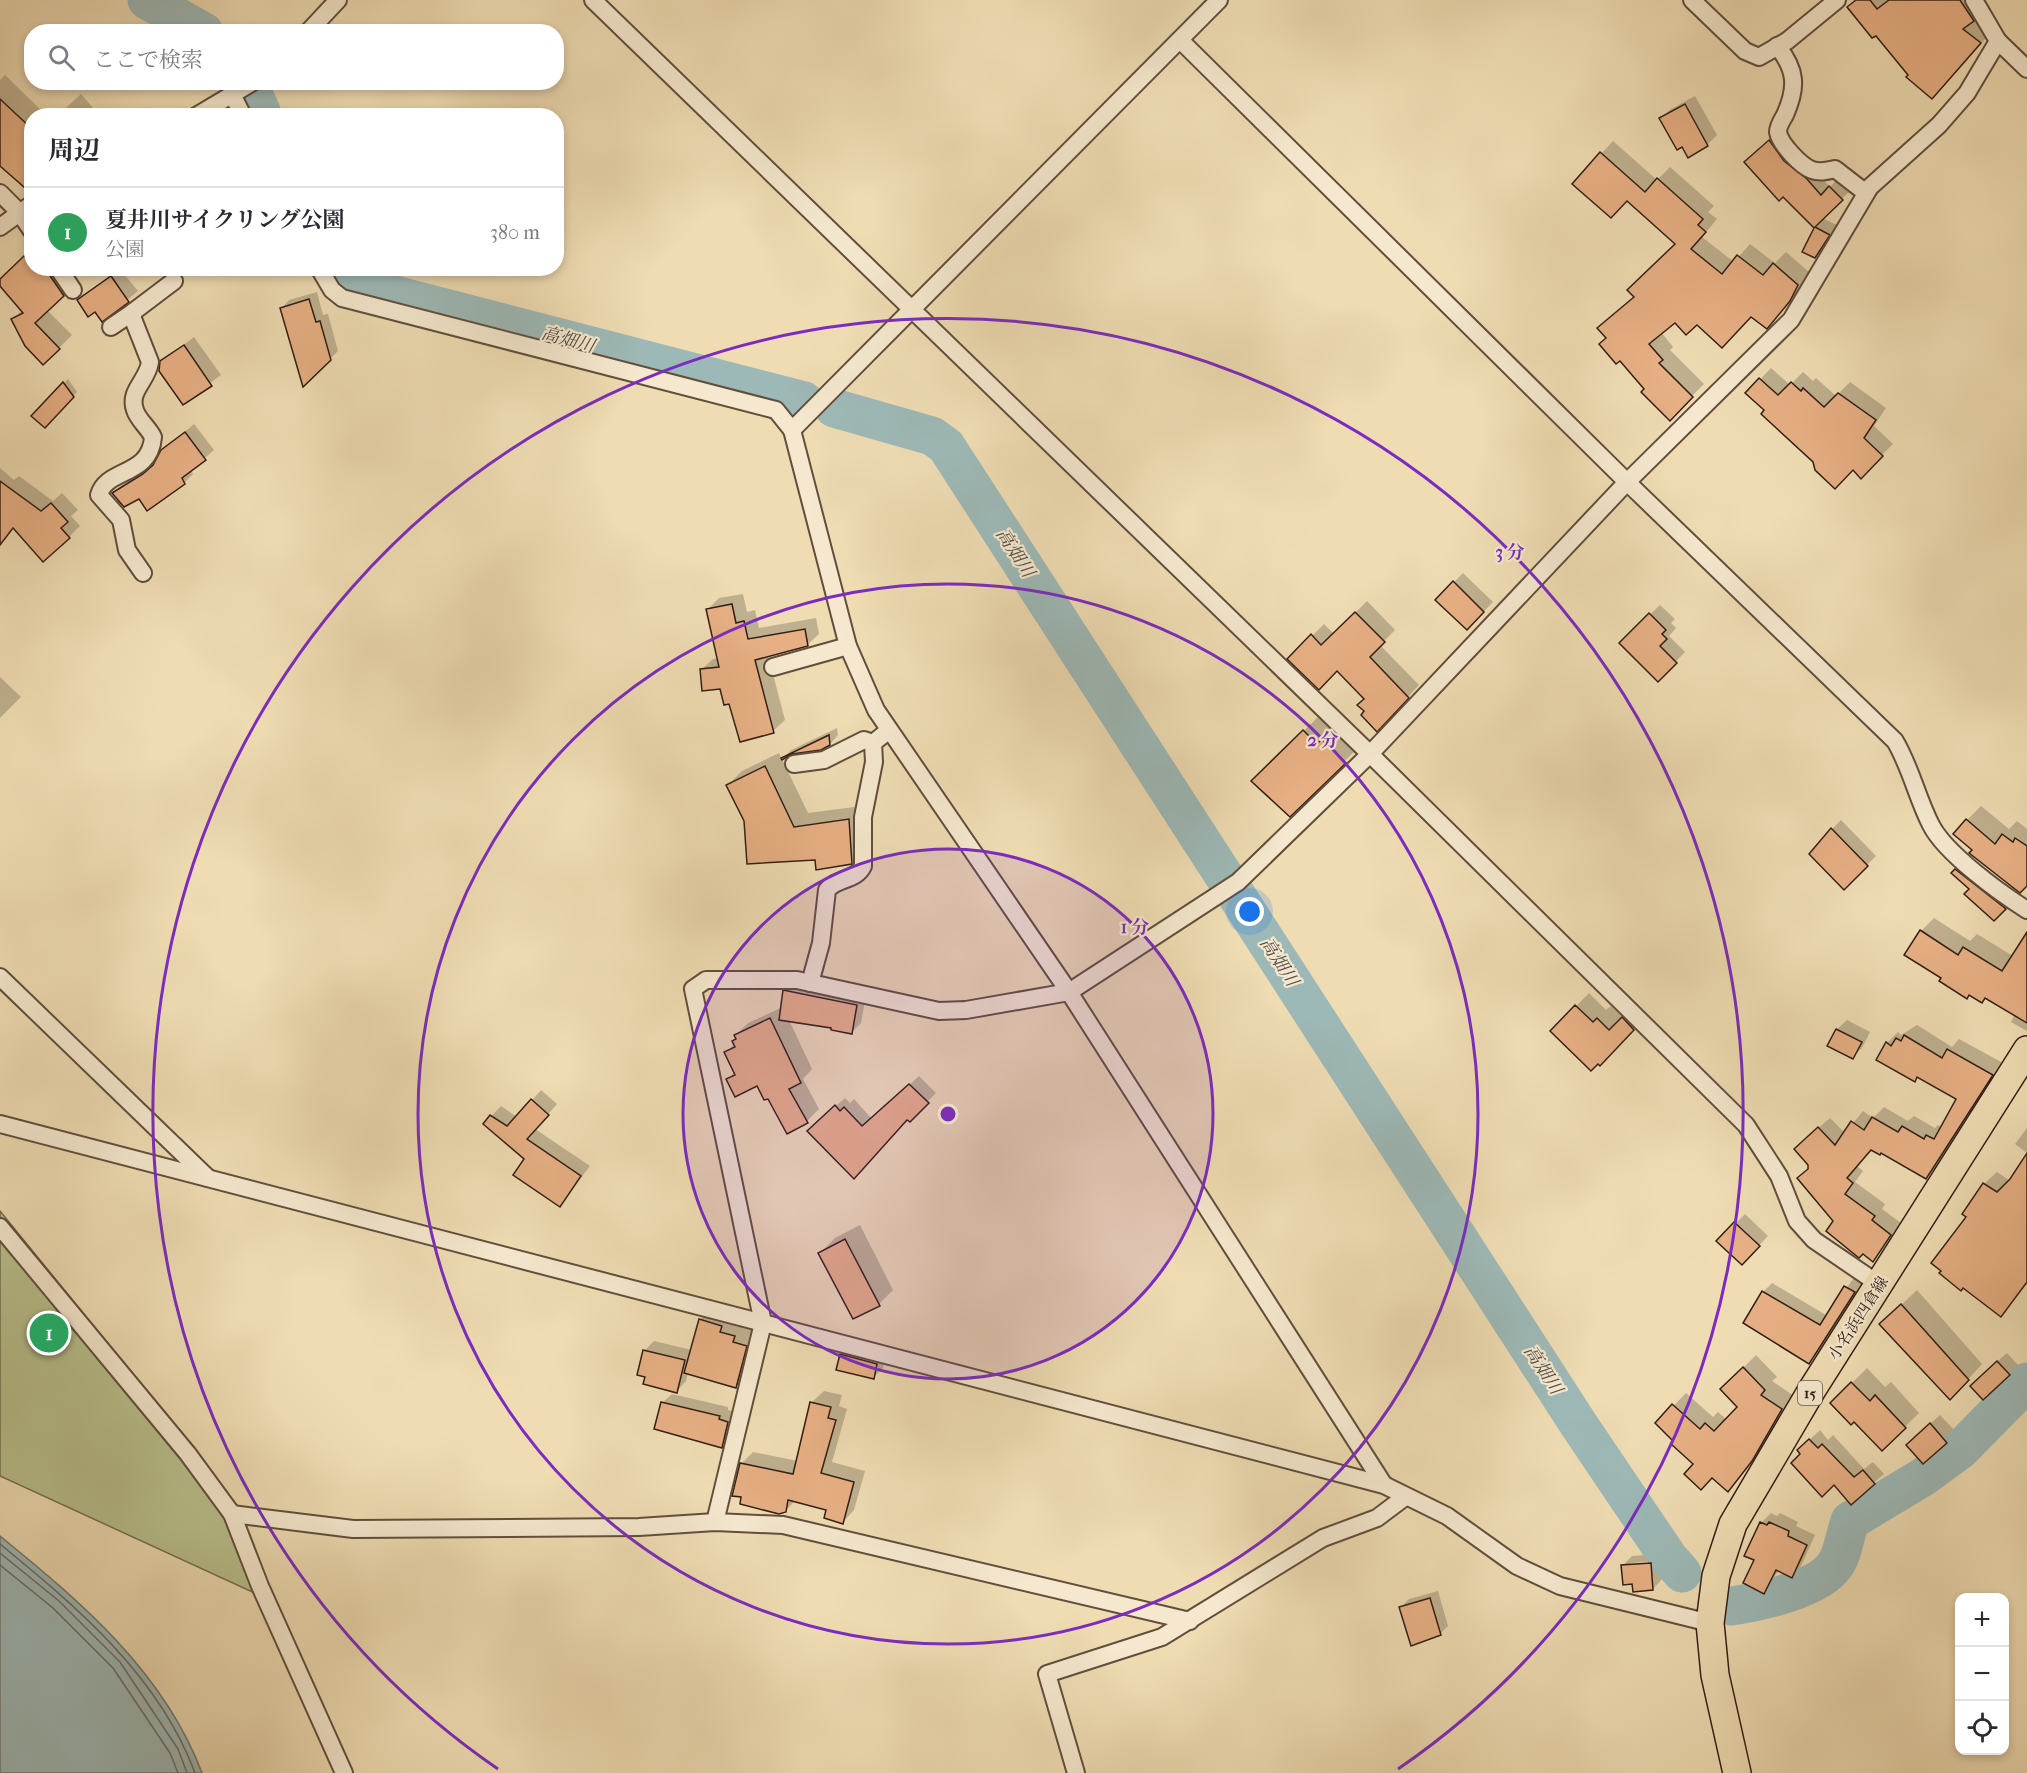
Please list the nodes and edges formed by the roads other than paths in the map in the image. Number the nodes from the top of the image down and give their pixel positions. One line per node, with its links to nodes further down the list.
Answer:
1 (593, 0): 24 (street)
2 (1219, 0): 8 (street)
3 (1692, 0): 10 (street)
4 (1837, 0): 10 (street)
5 (1974, 0): 9 (street)
6 (327, 4): 7 (street)
7 (313, 24)
8 (1181, 41): 24 (street); 28 (street)
9 (1998, 41): 11 (street); 16 (street)
10 (1777, 46): 16 (street)
11 (2027, 69)
12 (242, 90): 13 (street); 14 (street)
13 (210, 108)
14 (243, 108)
15 (0, 193): 17 (street)
16 (1866, 193): 28 (street)
17 (24, 207)
18 (24, 209): 19 (street)
19 (0, 227)
20 (63, 276): 23 (street)
21 (324, 276): 27 (street)
22 (174, 281): 25 (street)
23 (73, 290)
24 (913, 309): 27 (street); 34 (street)
25 (133, 312): 26 (street); 29 (street)
26 (111, 327)
27 (792, 429): 30 (street)
28 (1627, 482): 34 (street); 36 (street)
29 (143, 573)
30 (848, 646): 31 (street); 32 (street)
31 (773, 667)
32 (888, 731): 33 (street); 39 (street)
33 (873, 742): 35 (street); 38 (street)
34 (1370, 754): 39 (street); 44 (street)
35 (794, 764)
36 (2027, 910)
37 (0, 976): 42 (street)
38 (810, 983): 39 (street); 45 (street)
39 (1069, 992): 46 (street)
40 (2027, 1050): 44 (main road, 小名浜四倉線 / 15)
41 (0, 1124): 42 (street)
42 (208, 1179): 45 (street)
43 (0, 1227): 48 (street)
44 (1880, 1285): 51 (main road, 小名浜四倉線 / 15)
45 (764, 1323): 46 (street); 49 (street)
46 (1384, 1485): 47 (street)
47 (1405, 1497): 50 (street); 51 (street)
48 (232, 1514): 49 (street); 52 (street)
49 (715, 1522): 50 (street)
50 (1190, 1621): 53 (street)
51 (1710, 1623): 54 (main road, 小名浜四倉線 / 15)
52 (344, 1773)
53 (1076, 1773)
54 (1737, 1773)

